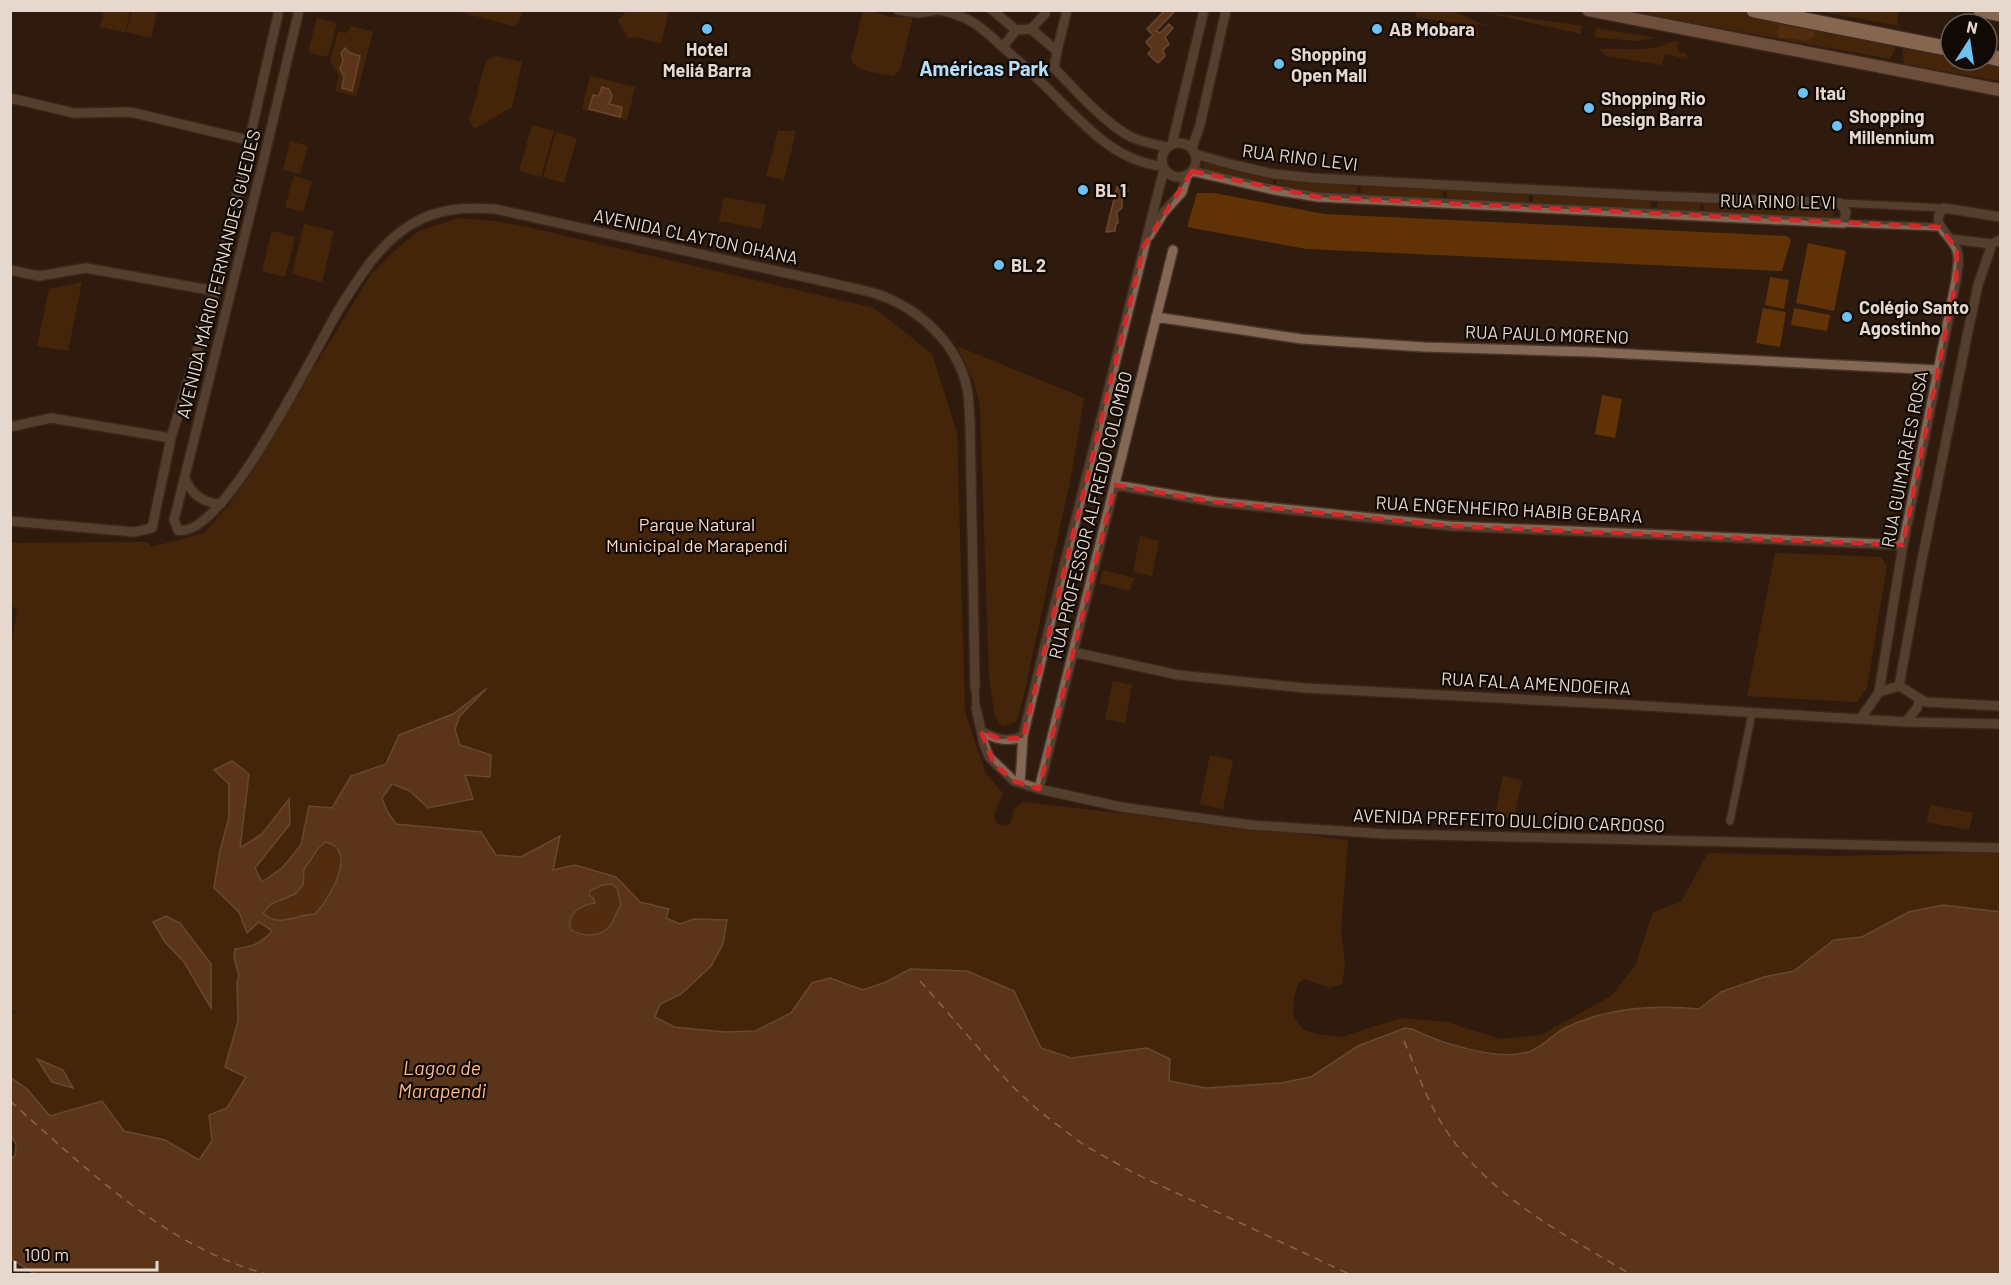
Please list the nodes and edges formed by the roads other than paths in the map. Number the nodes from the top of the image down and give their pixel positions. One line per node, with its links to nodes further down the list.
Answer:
1 (279, 10): 23 (street, AVENIDA MÁRIO FERNANDES GUEDES)
2 (299, 10): 45 (street, AVENIDA MÁRIO FERNANDES GUEDES)
3 (898, 10): 4 (street)
4 (940, 10): 16 (street)
5 (992, 10): 15 (street)
6 (1046, 10): 14 (street)
7 (1067, 10): 18 (street)
8 (1203, 10): 24 (street)
9 (1226, 10): 25 (street)
10 (1588, 10): 21 (main road)
11 (1754, 10): 17 (highway)
12 (1981, 10): 13 (highway)
13 (2001, 14)
14 (1031, 29): 15 (street); 18 (street)
15 (1016, 30): 16 (street)
16 (1003, 47): 20 (street)
17 (1939, 47)
18 (1057, 51): 19 (street)
19 (1054, 68): 20 (street); 24 (street)
20 (1040, 81): 26 (street)
21 (2001, 90)
22 (10, 98): 23 (street)
23 (248, 140): 40 (street, AVENIDA MÁRIO FERNANDES GUEDES)
24 (1169, 145): 25 (street); 26 (street)
25 (1194, 151): 27 (street); 28 (street, RUA RINO LEVI)
26 (1163, 168): 27 (street); 37 (street, RUA PROFESSOR ALFREDO COLOMBO)
27 (1189, 173): 31 (street, RUA RINO LEVI); 37 (street, RUA PROFESSOR ALFREDO COLOMBO)
28 (1656, 196): 29 (street, RUA RINO LEVI); 31 (street)
29 (1840, 203): 30 (street); 33 (street, RUA RINO LEVI)
30 (1944, 208): 32 (street); 34 (street)
31 (1656, 214): 33 (street, RUA RINO LEVI)
32 (2001, 217)
33 (1842, 223): 34 (street)
34 (1939, 227): 35 (street)
35 (1951, 239): 36 (street); 42 (street, RUA GUIMARÃES ROSA)
36 (1998, 240): 52 (street, RUA GUIMARÃES ROSA)
37 (1144, 246): 63 (street, RUA PROFESSOR ALFREDO COLOMBO)
38 (1173, 249): 41 (street, RUA PROFESSOR ALFREDO COLOMBO)
39 (10, 270): 40 (street)
40 (215, 291): 44 (street, AVENIDA MÁRIO FERNANDES GUEDES)
41 (1156, 317): 42 (street, RUA PAULO MORENO); 46 (street, RUA PROFESSOR ALFREDO COLOMBO)
42 (1938, 370): 50 (street, RUA GUIMARÃES ROSA)
43 (10, 427): 44 (street)
44 (171, 438): 48 (street, AVENIDA MÁRIO FERNANDES GUEDES)
45 (185, 479): 47 (street); 49 (street, AVENIDA MÁRIO FERNANDES GUEDES)
46 (1115, 485): 50 (street, RUA ENGENHEIRO HABIB GEBARA); 51 (street, RUA PROFESSOR ALFREDO COLOMBO)
47 (221, 504): 49 (street, AVENIDA CLAYTON OHANA); 53 (street, AVENIDA CLAYTON OHANA)
48 (10, 521)
49 (191, 528)
50 (1903, 545): 54 (street, RUA GUIMARÃES ROSA)
51 (1073, 652): 58 (street, RUA FALA AMENDOEIRA); 65 (street, RUA PROFESSOR ALFREDO COLOMBO)
52 (1899, 686): 54 (street); 55 (street)
53 (975, 687): 57 (street, AVENIDA CLAYTON OHANA)
54 (1879, 692): 59 (street, RUA GUIMARÃES ROSA)
55 (1920, 699): 56 (street); 60 (street)
56 (2001, 706)
57 (976, 708): 62 (street, AVENIDA CLAYTON OHANA)
58 (1752, 713): 59 (street, RUA FALA AMENDOEIRA); 66 (street)
59 (1861, 718): 60 (street, RUA FALA AMENDOEIRA)
60 (1906, 722): 61 (street, RUA FALA AMENDOEIRA)
61 (2001, 724)
62 (981, 731): 63 (street); 64 (street, AVENIDA CLAYTON OHANA)
63 (1023, 736): 64 (street, RUA PROFESSOR ALFREDO COLOMBO)
64 (1020, 783): 65 (street, AVENIDA PREFEITO DULCÍDIO CARDOSO)
65 (1038, 789): 67 (street, AVENIDA PREFEITO DULCÍDIO CARDOSO)
66 (1730, 821)
67 (2001, 849)

